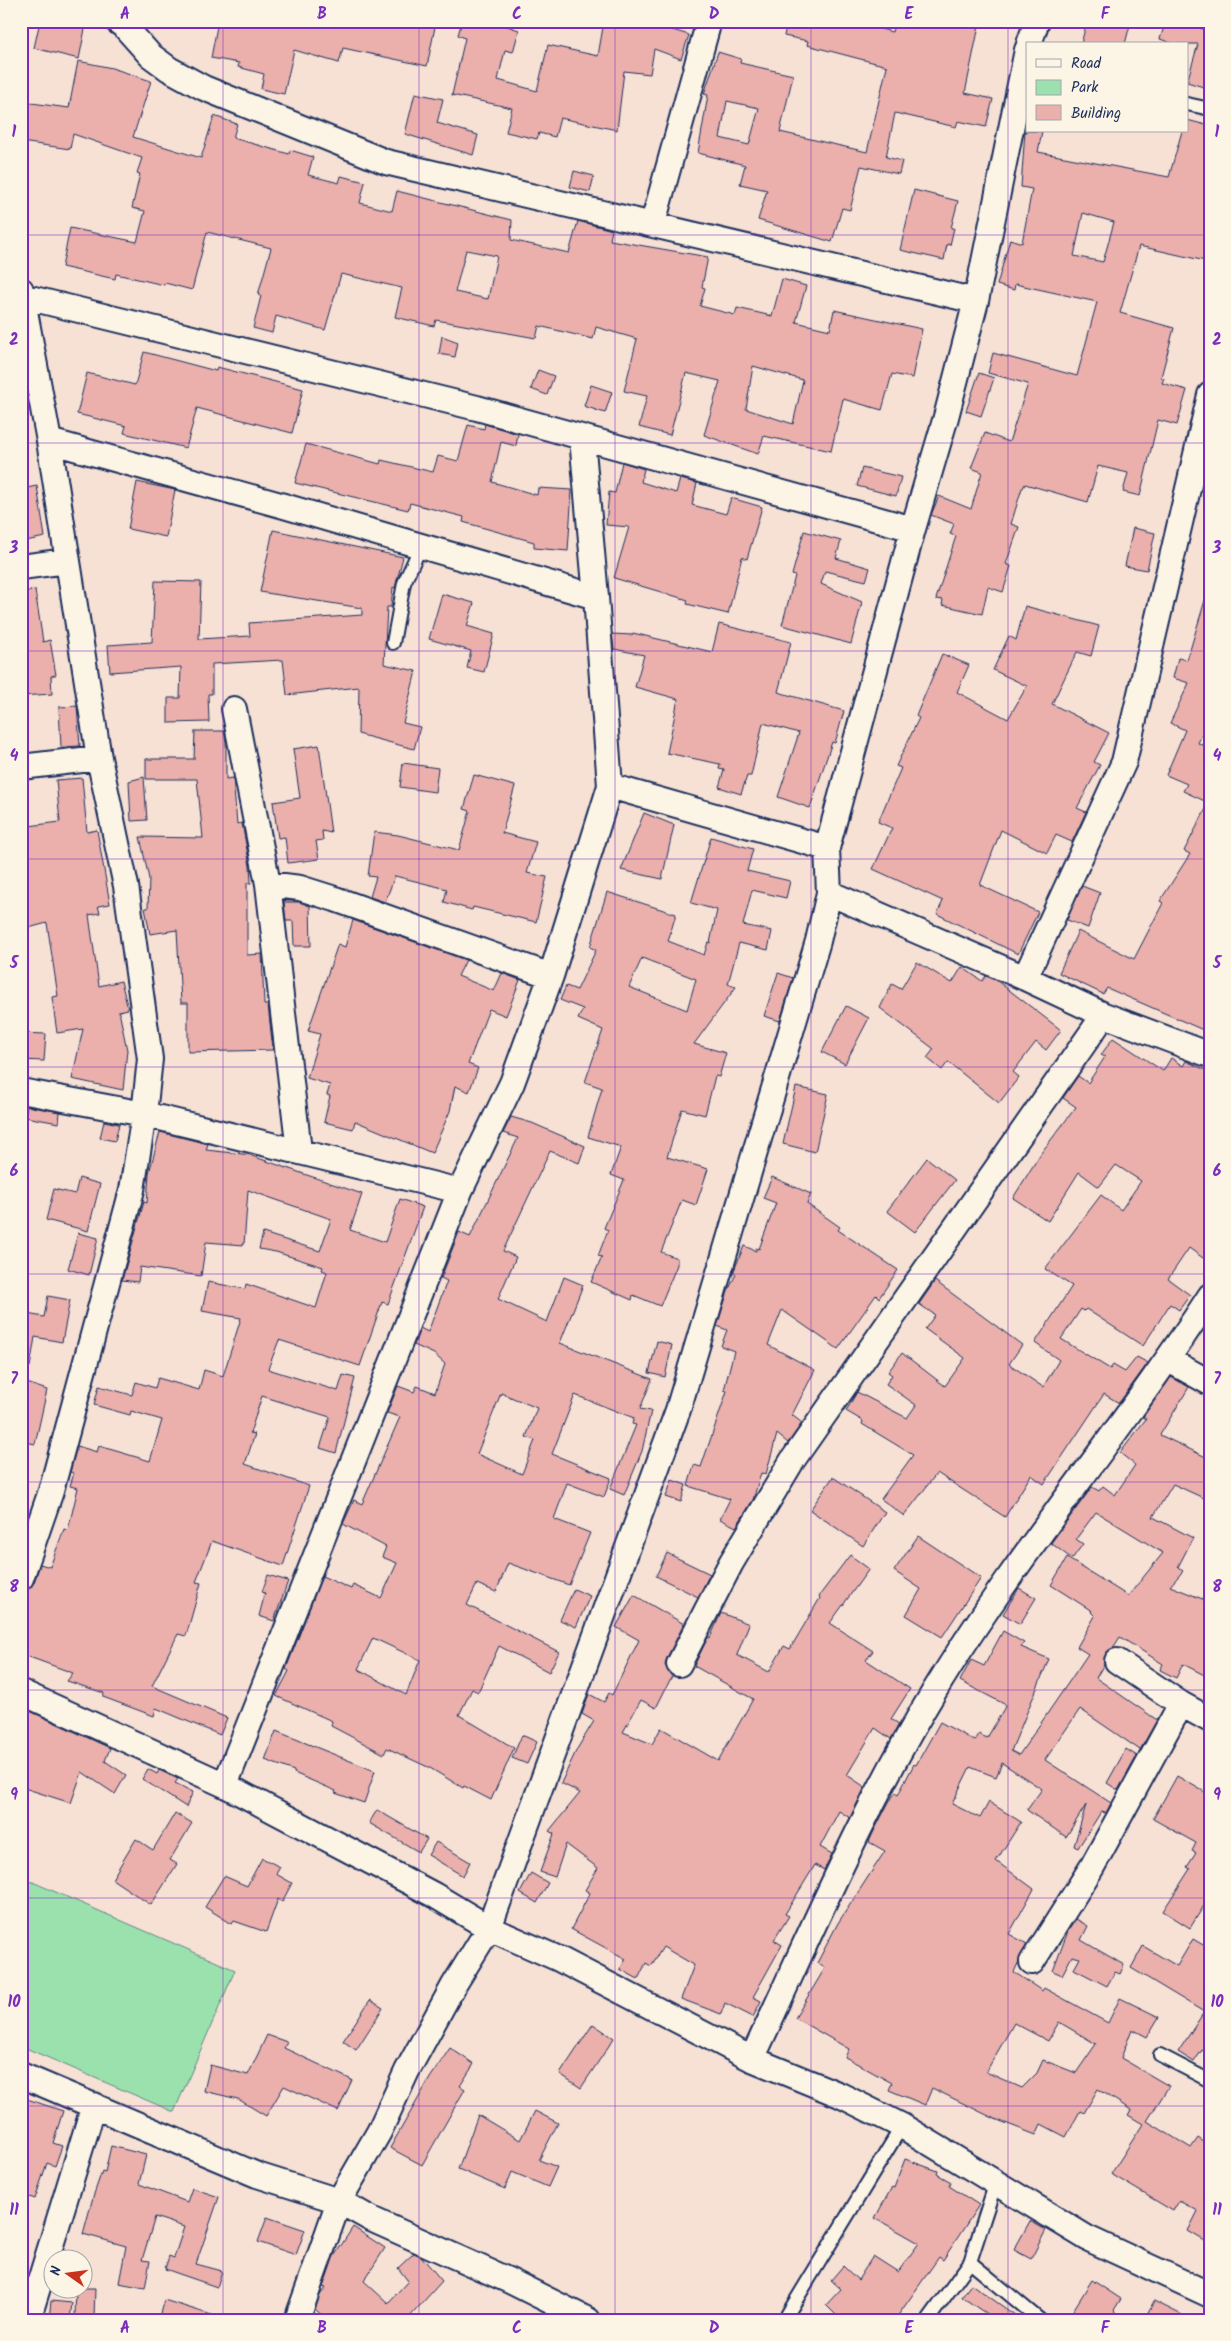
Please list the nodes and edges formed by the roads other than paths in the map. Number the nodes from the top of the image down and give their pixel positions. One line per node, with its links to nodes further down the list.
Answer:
1 (709, 21): 8 (street)
2 (1037, 21): 4 (street)
3 (124, 23): 8 (street)
4 (1030, 42)
5 (1026, 55): 10 (street)
6 (1188, 104): 7 (lane)
7 (1210, 109)
8 (653, 223): 10 (street)
9 (22, 293): 12 (street); 13 (street)
10 (976, 301): 14 (street)
11 (1210, 394): 28 (street)
12 (582, 438): 14 (street); 18 (street)
13 (49, 441): 15 (street); 16 (street)
14 (913, 529): 24 (street)
15 (421, 546): 18 (street); 19 (lane)
16 (67, 561): 17 (street); 21 (street)
17 (21, 567)
18 (596, 597): 23 (street)
19 (393, 644)
20 (234, 709): 25 (street)
21 (99, 758): 22 (street); 32 (street)
22 (21, 767)
23 (610, 786): 24 (street); 27 (street)
24 (827, 848): 26 (street)
25 (268, 884): 27 (street); 33 (street)
26 (829, 893): 28 (street); 45 (street)
27 (551, 976): 34 (street)
28 (1025, 978): 29 (street)
29 (1104, 1015): 30 (street); 40 (street)
30 (1210, 1055)
31 (21, 1091): 32 (street)
32 (144, 1114): 33 (street); 38 (street)
33 (299, 1151): 34 (street)
34 (460, 1191): 44 (street)
35 (1210, 1296): 36 (street)
36 (1168, 1360): 37 (street); 48 (street)
37 (1210, 1383)
38 (21, 1578)
39 (1117, 1661): 42 (street)
40 (679, 1664)
41 (21, 1692): 44 (street)
42 (1181, 1704): 43 (street); 46 (street)
43 (1210, 1720)
44 (225, 1785): 45 (street)
45 (489, 1928): 48 (street); 54 (street)
46 (1032, 1962)
47 (1160, 2055): 50 (lane)
48 (752, 2059): 52 (street)
49 (21, 2075): 51 (street)
50 (1210, 2081)
51 (94, 2106): 54 (street); 58 (street)
52 (902, 2126): 53 (street); 57 (lane)
53 (996, 2182): 55 (lane); 56 (street)
54 (338, 2201): 59 (street); 60 (street)
55 (970, 2262): 61 (lane); 62 (lane)
56 (1210, 2295)
57 (788, 2319)
58 (28, 2320)
59 (296, 2320)
60 (588, 2320)
61 (928, 2320)
62 (1040, 2320)

